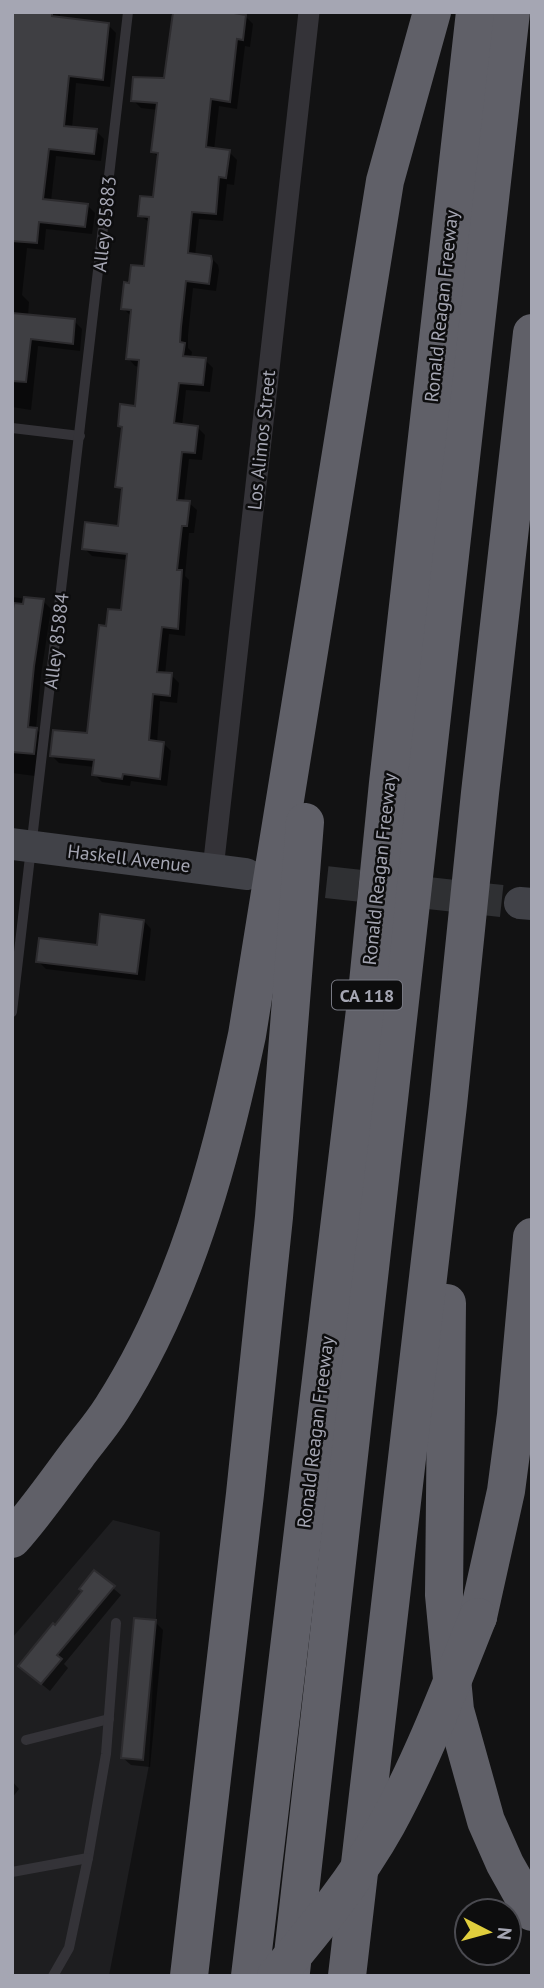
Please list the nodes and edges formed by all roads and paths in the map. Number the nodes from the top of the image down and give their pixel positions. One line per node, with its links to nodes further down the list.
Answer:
1 (128, 12): 8 (lane, Alley 85883)
2 (309, 12): 11 (street, Los Alimos Street)
3 (432, 12): 9 (highway)
4 (475, 12): 25 (highway, Ronald Reagan Freeway / CA 118)
5 (511, 12): 27 (highway, CA 118)
6 (532, 333): 14 (highway)
7 (12, 428): 8 (lane)
8 (80, 436): 10 (lane, Alley 85884)
9 (328, 535): 16 (highway); 24 (highway)
10 (22, 845): 11 (main road, Haskell Avenue); 13 (lane, Alley 85884)
11 (213, 869): 12 (main road, Haskell Avenue)
12 (246, 874)
13 (12, 1012)
14 (448, 1105): 22 (highway); 28 (highway)
15 (532, 1237): 26 (highway, bridge)
16 (12, 1539)
17 (116, 1623): 18 (lane)
18 (108, 1719): 19 (lane); 20 (lane)
19 (26, 1740)
20 (88, 1858): 21 (lane); 23 (lane)
21 (12, 1872)
22 (532, 1912)
23 (53, 1976)
24 (189, 1976)
25 (250, 1976)
26 (276, 1976)
27 (291, 1976)
28 (347, 1976)

